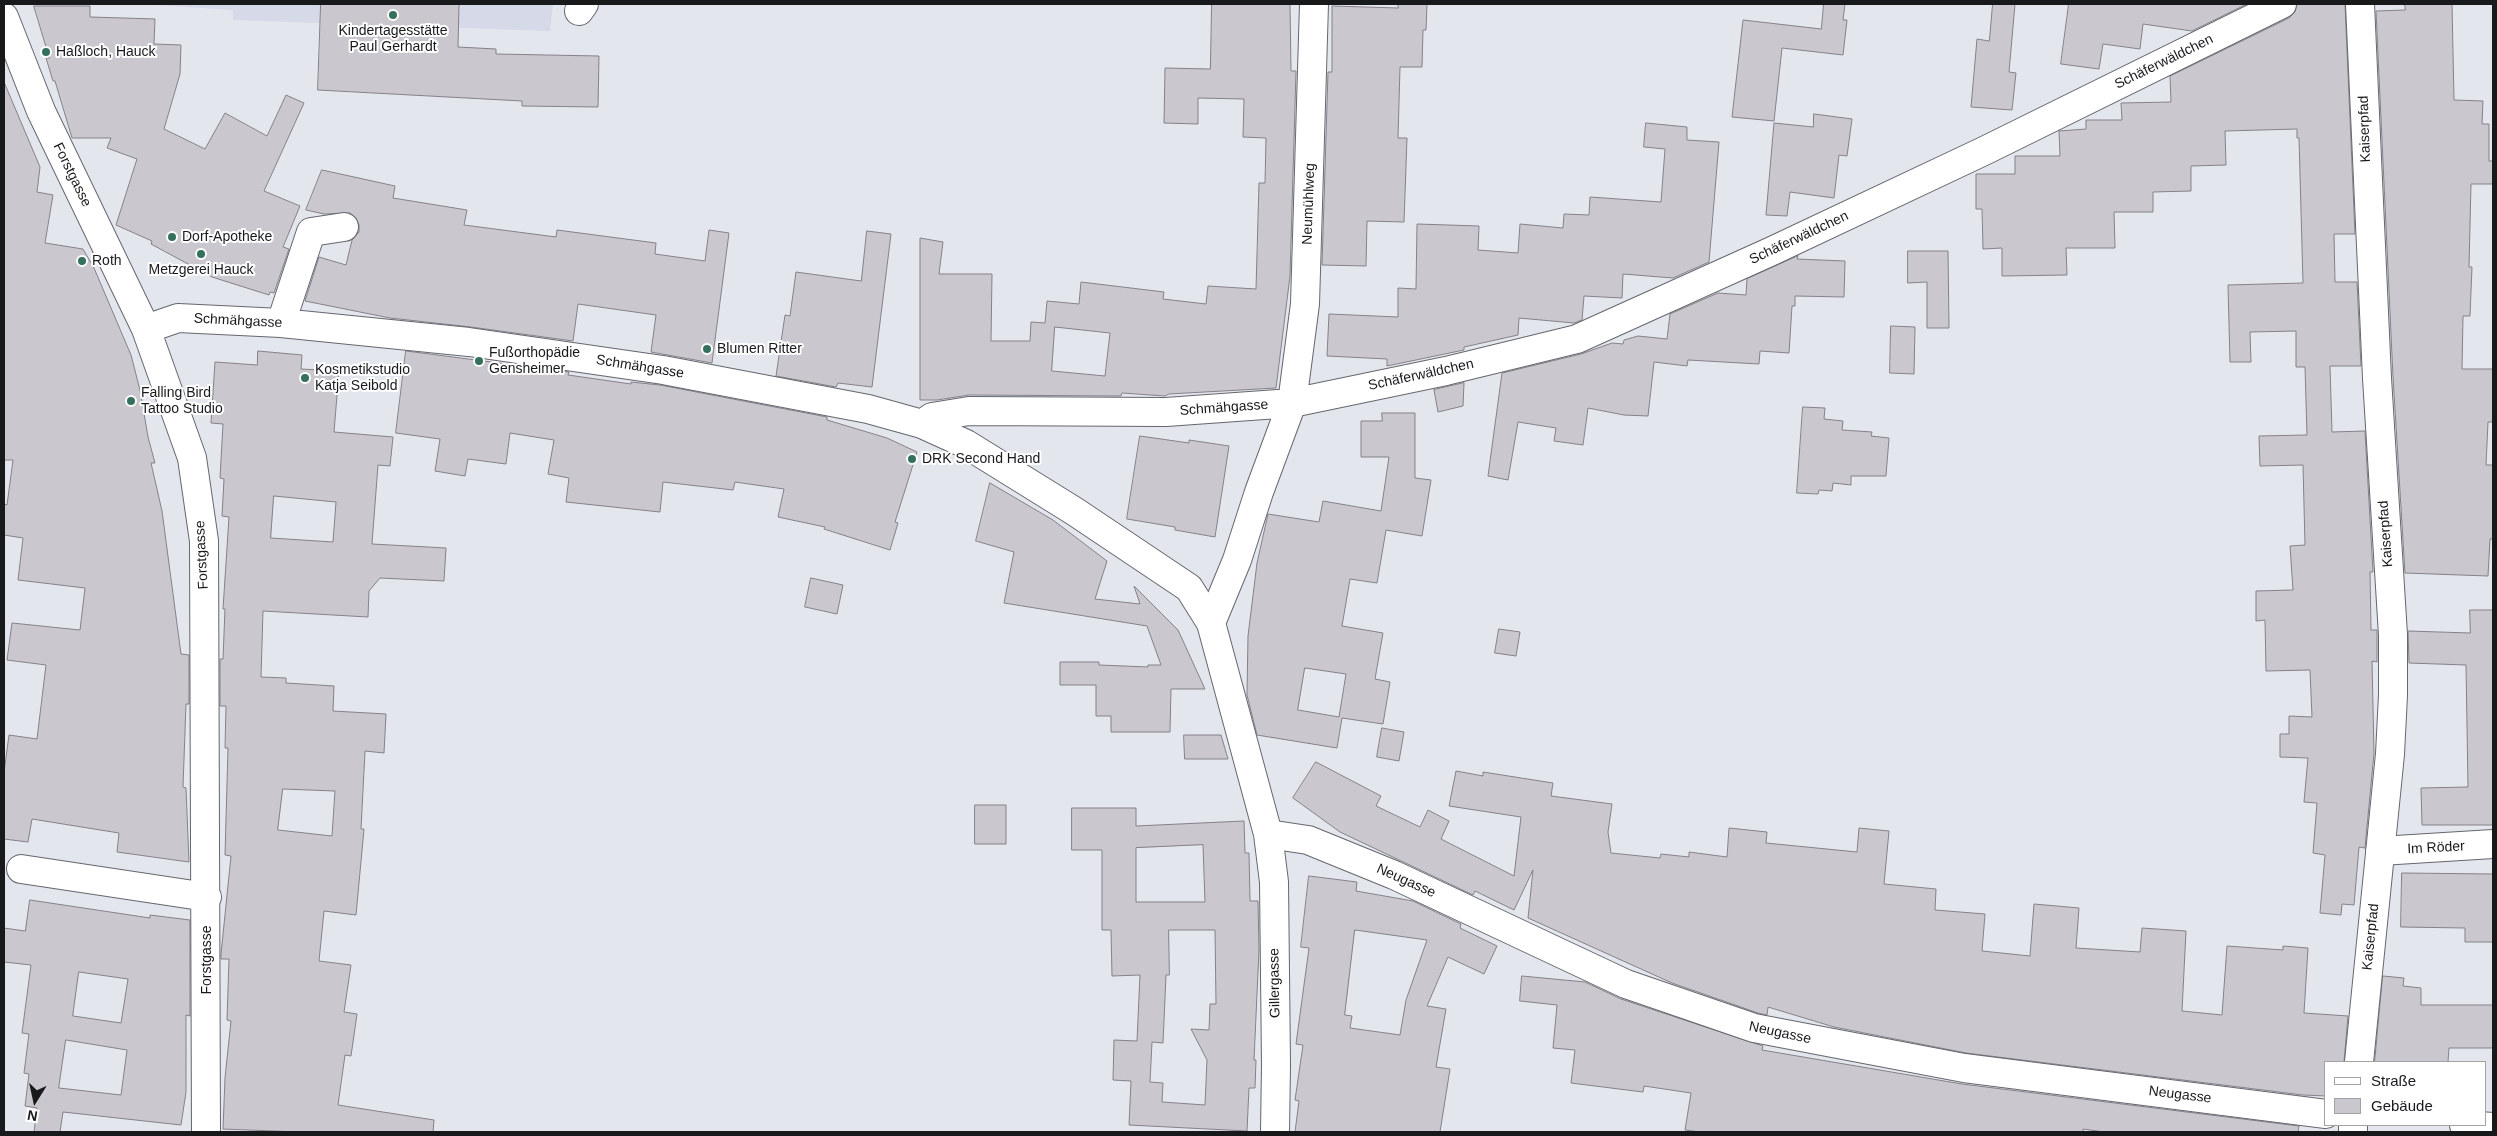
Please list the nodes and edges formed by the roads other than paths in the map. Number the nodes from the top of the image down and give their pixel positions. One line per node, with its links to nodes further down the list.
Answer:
1 (1314, 4): 8 (street, Neumühlweg)
2 (2282, 4): 8 (street, Schäferwäldchen)
3 (2360, 4): 13 (street, Kaiserpfad)
4 (4, 17): 7 (street, Forstgasse)
5 (344, 226): 6 (street)
6 (281, 323): 7 (street, Schmähgasse); 9 (street, Schmähgasse)
7 (146, 329): 15 (street, Forstgasse)
8 (1292, 403): 9 (street, Schmähgasse); 10 (street, Schmähgasse)
9 (922, 424): 10 (street, Schmähgasse)
10 (1210, 623): 11 (street, Schmähgasse)
11 (1268, 834): 17 (street, Neugasse); 21 (street, Gillergasse)
12 (2493, 844): 13 (street, Im Röder)
13 (2380, 851): 16 (street, Kaiserpfad)
14 (21, 869): 15 (street)
15 (207, 898): 20 (street, Forstgasse)
16 (2359, 1061)
17 (2324, 1114)
18 (2478, 1126): 19 (street)
19 (2493, 1127)
20 (206, 1132)
21 (1274, 1132)

